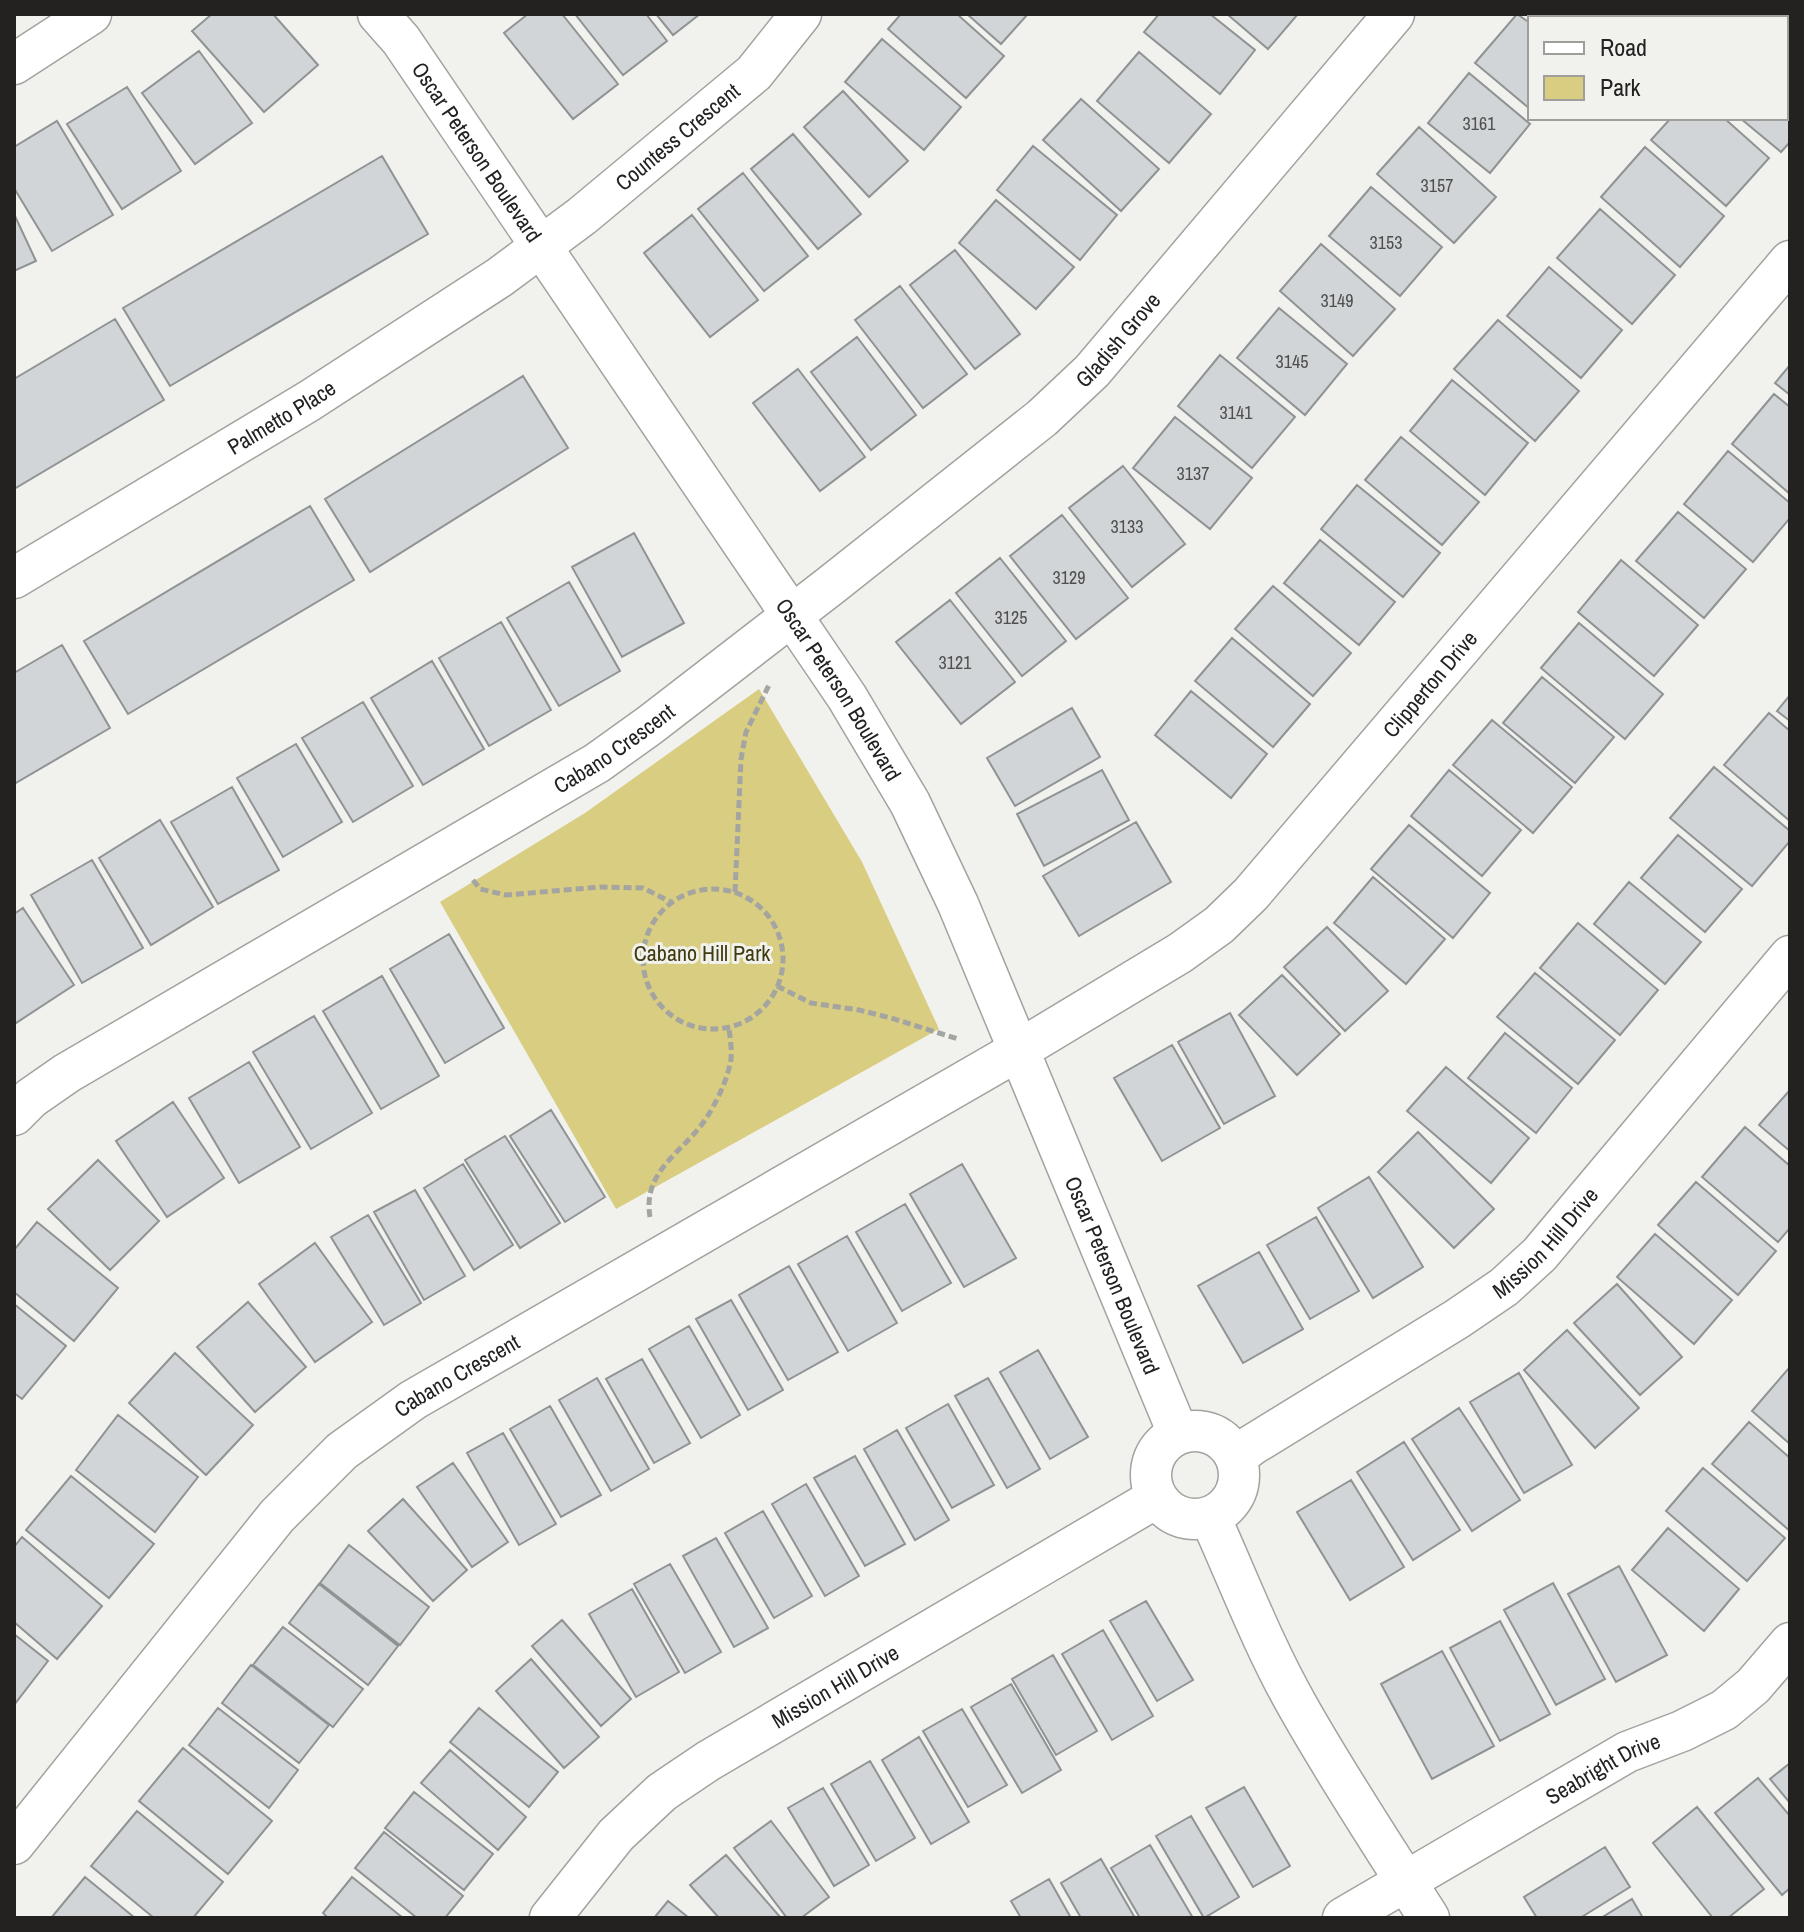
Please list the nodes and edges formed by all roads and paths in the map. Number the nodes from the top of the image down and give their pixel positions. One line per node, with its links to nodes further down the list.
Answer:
1 (91, 14): 5 (street)
2 (378, 14): 6 (street, Oscar Peterson Boulevard)
3 (801, 14): 6 (street, Countess Crescent)
4 (1394, 14): 9 (street, Gladish Grove)
5 (14, 64)
6 (541, 247): 8 (street, Palmetto Place); 9 (street, Oscar Peterson Boulevard)
7 (1790, 261): 18 (street, Clipperton Drive)
8 (14, 578)
9 (792, 615): 18 (street, Oscar Peterson Boulevard); 19 (street, Cabano Crescent)
10 (772, 678): 12 (path)
11 (473, 880): 13 (path)
12 (735, 892): 13 (path); 15 (path)
13 (672, 903): 16 (path)
14 (1790, 956): 22 (street, Mission Hill Drive)
15 (777, 986): 16 (path); 17 (path)
16 (729, 1028): 20 (path)
17 (958, 1039)
18 (1019, 1050): 21 (street, Oscar Peterson Boulevard); 26 (street, Cabano Crescent)
19 (14, 1115)
20 (650, 1217)
21 (1178, 1433): 22 (street); 23 (street)
22 (1236, 1457): 24 (street)
23 (1156, 1498): 24 (street); 28 (street, Mission Hill Drive)
24 (1210, 1517): 27 (street)
25 (1790, 1643): 27 (street, Seabright Drive)
26 (14, 1844)
27 (1406, 1882): 29 (street, Seabright Drive); 30 (street)
28 (550, 1918)
29 (1343, 1918)
30 (1429, 1918)

